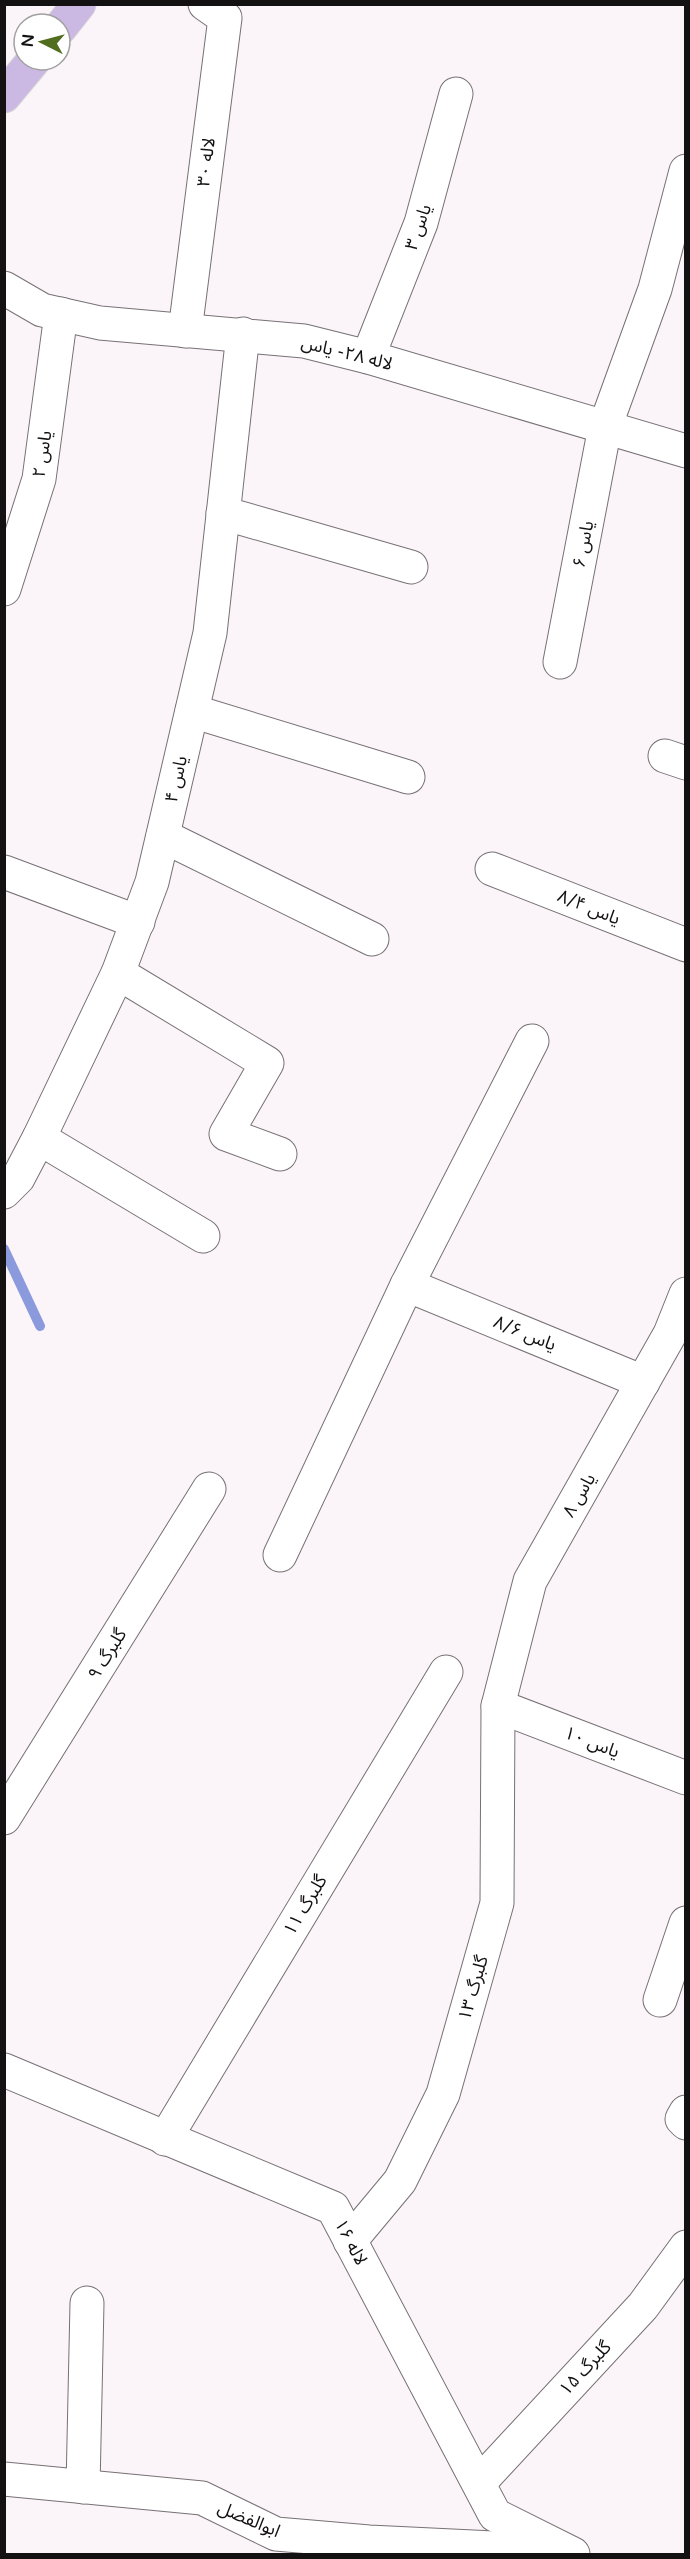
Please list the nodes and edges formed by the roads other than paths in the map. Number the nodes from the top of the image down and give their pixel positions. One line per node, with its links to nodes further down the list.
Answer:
1 (205, 4): 8 (street, لاله ۳۰)
2 (24, 72): 4 (main road)
3 (456, 94): 10 (street, یاس ۳)
4 (4, 96)
5 (686, 171): 11 (street, یاس ۶)
6 (4, 288): 7 (street, لاله ۲۸- یاس)
7 (61, 314): 8 (street, لاله ۲۸- یاس); 15 (street, یاس ۲)
8 (185, 331): 9 (street, لاله ۲۸- یاس)
9 (243, 334): 10 (street, لاله ۲۸- یاس); 13 (street, یاس ۴)
10 (368, 357): 11 (street, لاله ۲۸- یاس)
11 (605, 427): 12 (street, لاله ۲۸- یاس); 16 (street, یاس ۶)
12 (686, 450)
13 (223, 513): 14 (street); 17 (street, یاس ۴)
14 (411, 567)
15 (4, 589)
16 (560, 662)
17 (192, 711): 18 (street); 19 (street, یاس ۴)
18 (408, 777)
19 (163, 836): 22 (street, یاس ۴); 23 (street)
20 (492, 869): 24 (street, یاس ۸/۴)
21 (4, 872): 22 (street)
22 (138, 921): 25 (street, یاس ۴)
23 (372, 939)
24 (686, 945)
25 (118, 973): 27 (street, یاس ۴); 28 (street)
26 (532, 1041): 31 (street)
27 (39, 1138): 29 (street, یاس ۴); 30 (street)
28 (280, 1154)
29 (4, 1192)
30 (203, 1236)
31 (407, 1285): 33 (street, یاس ۸/۶); 35 (street)
32 (686, 1294): 33 (street, یاس ۸)
33 (643, 1382): 37 (street, یاس ۸)
34 (209, 1489): 39 (street, گلبرگ ۹)
35 (280, 1555)
36 (446, 1672): 45 (street, گلبرگ ۱۱)
37 (498, 1707): 38 (street, یاس ۱۰); 46 (street, گلبرگ ۱۳)
38 (686, 1778)
39 (4, 1818)
40 (686, 1923): 41 (street)
41 (660, 2000)
42 (4, 2070): 45 (street, لاله ۱۶)
43 (686, 2112): 44 (street)
44 (686, 2122)
45 (165, 2139): 46 (street, لاله ۱۶)
46 (351, 2241): 50 (street, لاله ۱۶)
47 (686, 2247): 50 (street, گلبرگ ۱۵)
48 (87, 2303): 51 (street)
49 (4, 2479): 51 (street, ابوالفضل)
50 (479, 2483): 54 (street, لاله ۱۶)
51 (82, 2487): 52 (street, ابوالفضل)
52 (366, 2548): 53 (street, ابوالفضل)
53 (517, 2552): 54 (street, ابوالفضل)
54 (570, 2553)

